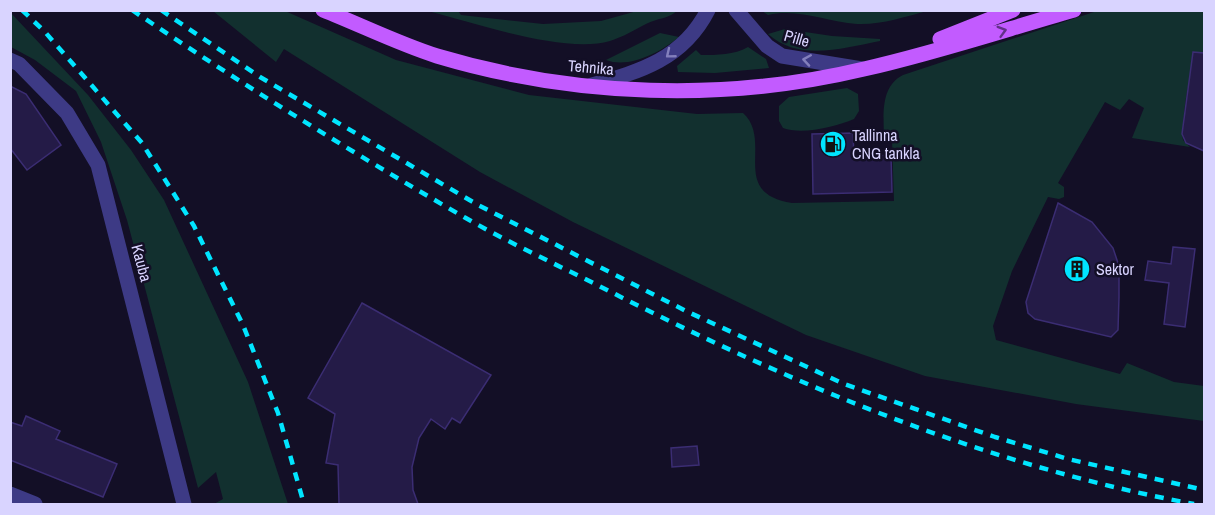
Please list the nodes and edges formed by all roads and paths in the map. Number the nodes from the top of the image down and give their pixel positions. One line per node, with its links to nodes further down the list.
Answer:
1 (323, 10): 8 (main road, Tehnika)
2 (708, 10): 8 (street, one-way to 8)
3 (736, 10): 7 (street, Pille, one-way to 3)
4 (1013, 10): 7 (main road, Tehnika)
5 (1074, 10): 7 (main road, Tehnika, one-way to 5)
6 (10, 60): 11 (street, Kauba)
7 (865, 69): 8 (main road, Tehnika)
8 (590, 85)
9 (10, 494): 10 (street)
10 (36, 504)
11 (184, 504)

